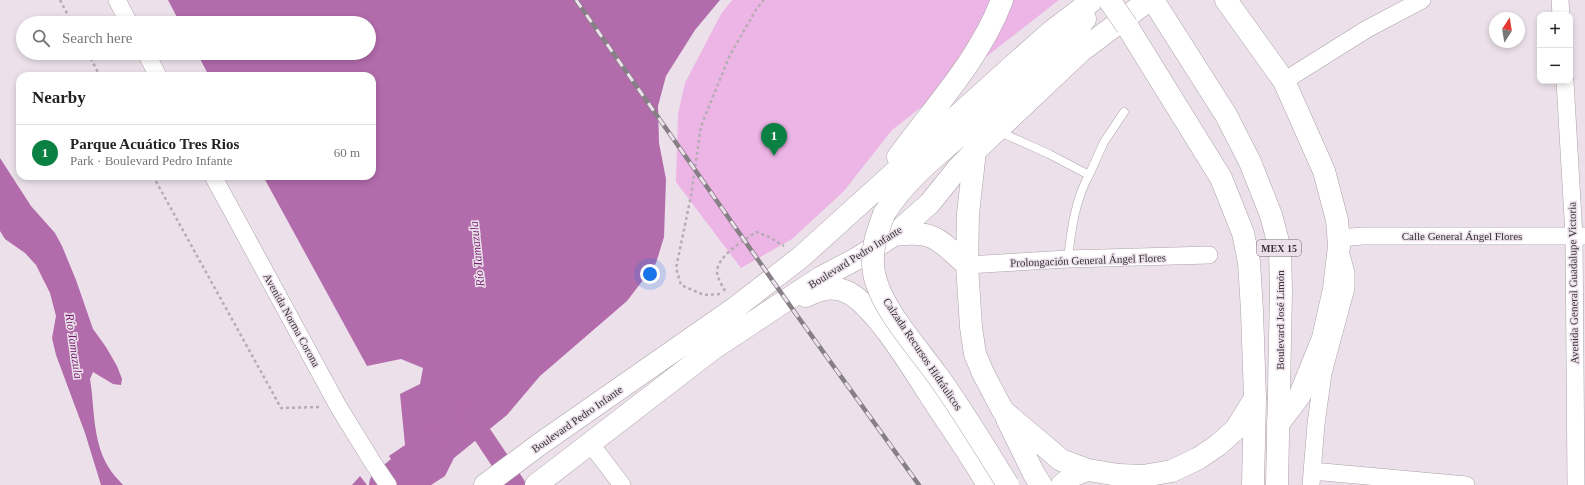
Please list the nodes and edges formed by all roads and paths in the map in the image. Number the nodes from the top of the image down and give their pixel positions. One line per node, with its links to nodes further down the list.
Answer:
1 (60, 0): 12 (path)
2 (117, 0): 13 (street)
3 (764, 0): 31 (path)
4 (1002, 0): 26 (main road)
5 (1149, 0): 21 (main road, Boulevard Pedro Infante)
6 (1153, 0): 38 (main road, Boulevard José Limón / MEX 15)
7 (1226, 0): 18 (main road)
8 (1422, 0): 18 (street)
9 (1560, 0): 11 (street)
10 (1097, 2): 26 (main road, Boulevard Pedro Infante); 35 (main road, MEX 15, bridge); 47 (main road, Calzada Recursos Hidráulicos, bridge)
11 (1561, 12)
12 (68, 16)
13 (125, 16)
14 (92, 60): 16 (path)
15 (150, 60): 17 (street)
16 (98, 72)
17 (156, 72)
18 (1284, 81): 29 (main road)
19 (1565, 84): 28 (street, Avenida General Guadalupe Victoria)
20 (1124, 112): 23 (lane)
21 (997, 130): 22 (main road, Boulevard Pedro Infante); 23 (lane)
22 (975, 152): 27 (main road, Boulevard Pedro Infante); 33 (main road)
23 (1088, 175): 32 (lane)
24 (155, 180): 36 (path)
25 (215, 180): 36 (street, Avenida Norma Corona)
26 (874, 190): 31 (main road, Boulevard Pedro Infante)
27 (894, 234): 33 (main road); 34 (main road, Boulevard Pedro Infante)
28 (1580, 236): 29 (street, Calle General Ángel Flores); 53 (street, Avenida General Guadalupe Victoria)
29 (1339, 242): 38 (main road); 41 (street)
30 (1209, 255): 32 (street, Prolongación General Ángel Flores)
31 (801, 257): 44 (main road, Boulevard Pedro Infante)
32 (1068, 259): 33 (street, Prolongación General Ángel Flores)
33 (967, 265): 37 (main road)
34 (714, 348): 39 (main road, Boulevard Pedro Infante); 42 (main road)
35 (1255, 398): 40 (main road); 50 (main road, MEX 15)
36 (338, 406): 43 (street, Avenida Norma Corona)
37 (1003, 411): 40 (main road); 48 (main road)
38 (1278, 424): 51 (main road, Boulevard José Limón / MEX 15)
39 (590, 443): 45 (main road, Boulevard Pedro Infante); 46 (street)
40 (1088, 470): 49 (main road)
41 (1312, 478): 52 (street)
42 (987, 482)
43 (388, 485)
44 (485, 485)
45 (536, 485)
46 (622, 485)
47 (1008, 485)
48 (1041, 485)
49 (1062, 485)
50 (1253, 485)
51 (1277, 485)
52 (1466, 485)
53 (1576, 485)

